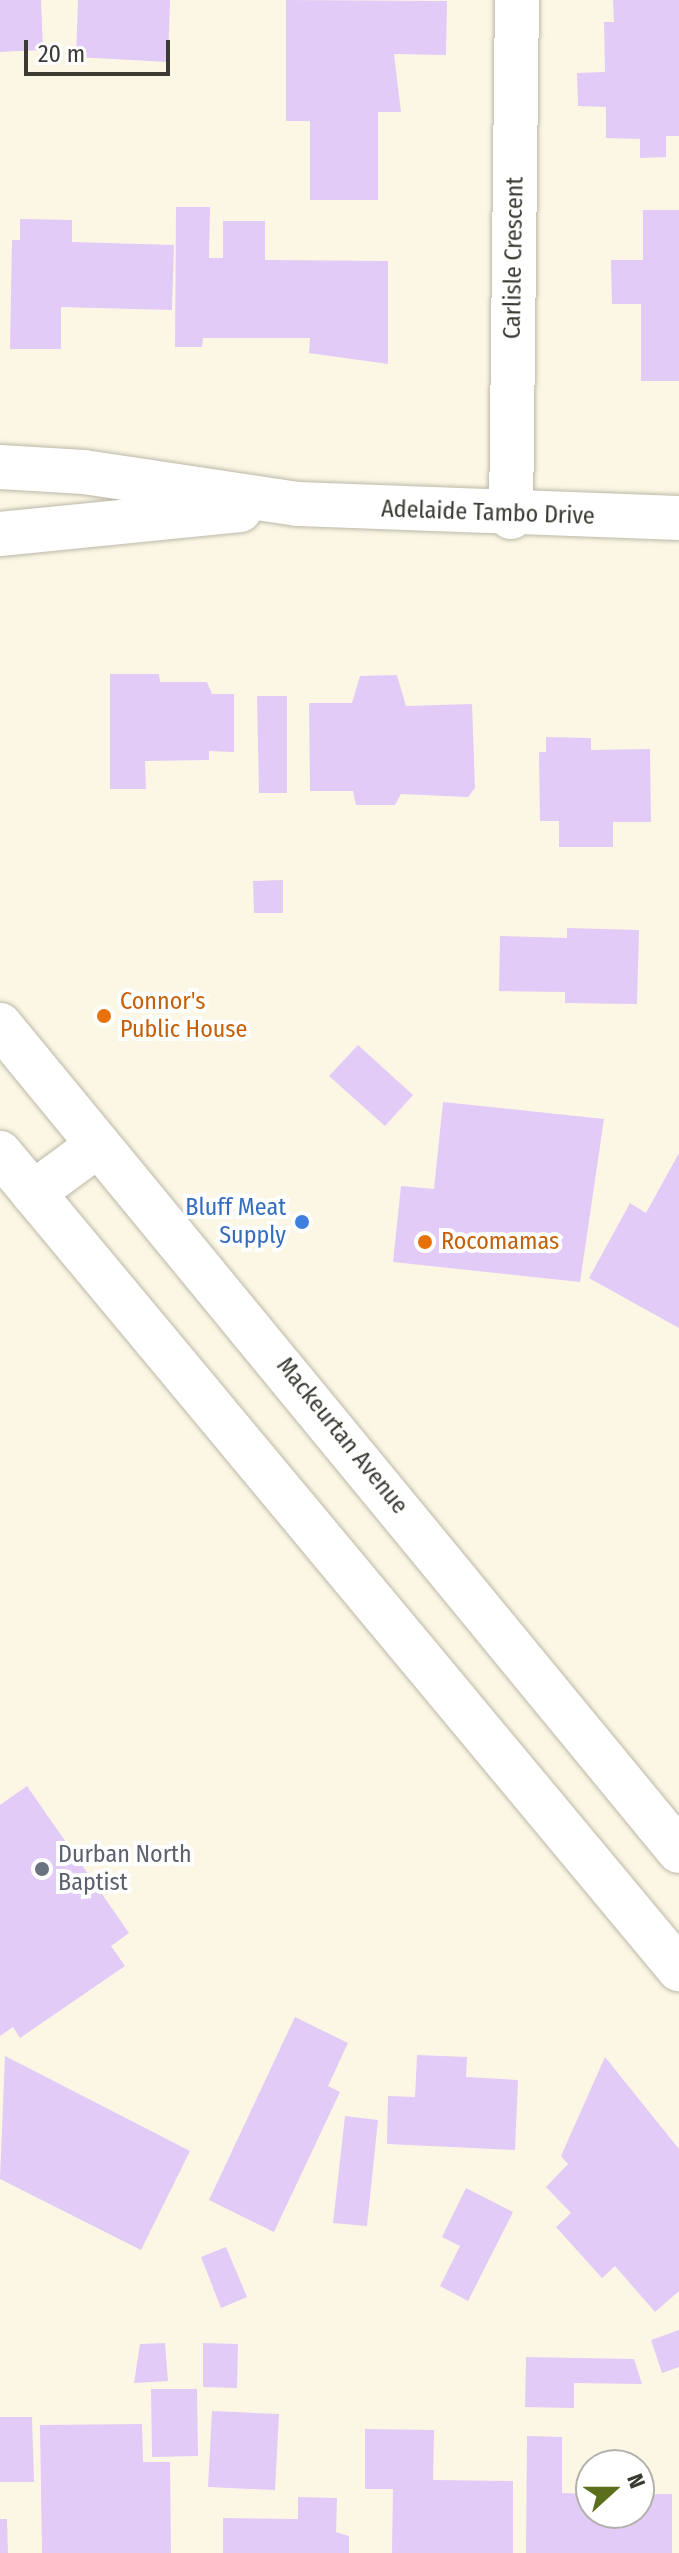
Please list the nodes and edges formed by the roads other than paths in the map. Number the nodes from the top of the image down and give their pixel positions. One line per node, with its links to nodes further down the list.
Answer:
1 (517, 0): 4 (street, Carlisle Crescent)
2 (0, 467): 3 (street, Adelaide Tambo Drive)
3 (298, 504): 4 (street, Adelaide Tambo Drive); 6 (street, Adelaide Tambo Drive)
4 (511, 517): 5 (street, Adelaide Tambo Drive)
5 (679, 518)
6 (55, 531): 7 (street, Adelaide Tambo Drive); 8 (street)
7 (0, 534)
8 (0, 561)
9 (0, 1025): 10 (street, Mackeurtan Avenue)
10 (98, 1145): 12 (street); 13 (street, Mackeurtan Avenue)
11 (0, 1153): 12 (street)
12 (33, 1193): 14 (street)
13 (679, 1851)
14 (679, 1969)

